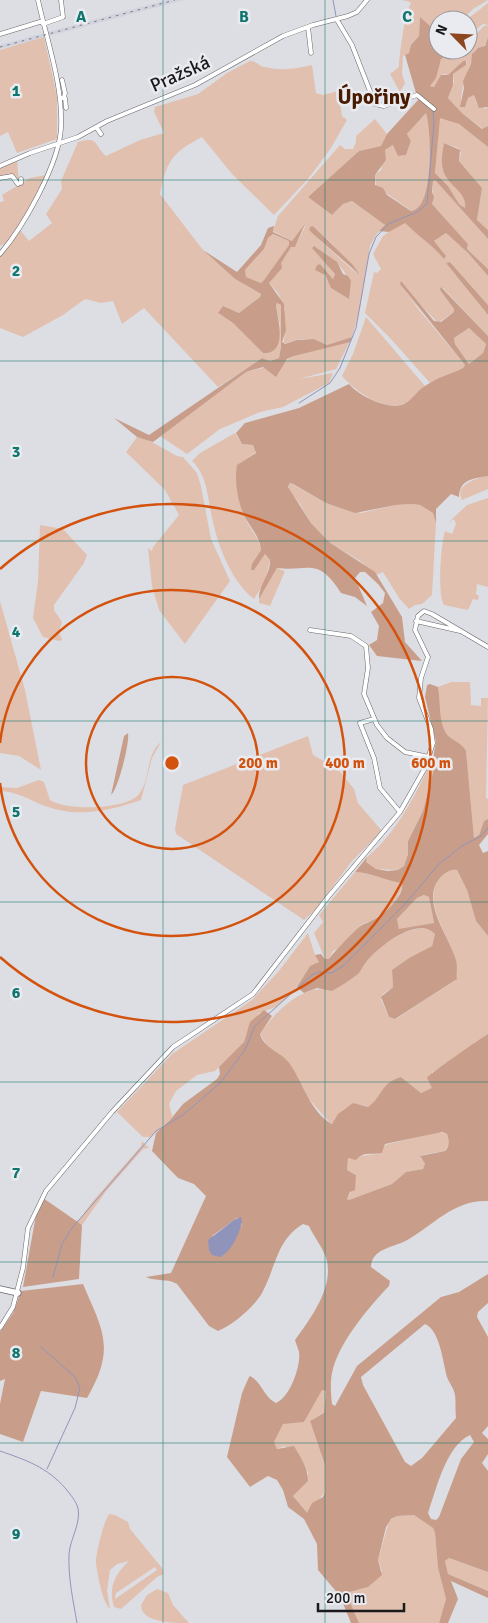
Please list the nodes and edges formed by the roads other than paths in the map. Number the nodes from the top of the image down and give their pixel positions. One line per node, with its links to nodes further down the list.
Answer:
1 (38, 0): 5 (street)
2 (62, 0): 5 (street)
3 (367, 0): 4 (street, Pražská)
4 (337, 20): 6 (street, Pražská); 12 (street)
5 (43, 23): 7 (street); 10 (street)
6 (308, 27): 8 (street); 13 (street, Pražská)
7 (0, 34)
8 (311, 53)
9 (62, 80): 10 (street)
10 (62, 98): 11 (street); 15 (street)
11 (66, 108)
12 (434, 109)
13 (96, 127): 14 (street); 15 (street, Pražská)
14 (101, 134)
15 (58, 143): 16 (street, Pražská); 19 (street)
16 (0, 166)
17 (0, 178): 18 (street)
18 (12, 180)
19 (6, 246): 20 (street); 21 (street)
20 (0, 247)
21 (0, 254)
22 (416, 621): 24 (street); 24 (street); 27 (street)
23 (310, 630): 26 (street)
24 (462, 631): 25 (street)
25 (488, 647)
26 (374, 719): 27 (street); 28 (street)
27 (429, 757): 28 (street)
28 (400, 812): 30 (street)
29 (0, 1289): 30 (highway)
30 (18, 1293): 31 (street)
31 (0, 1328)

